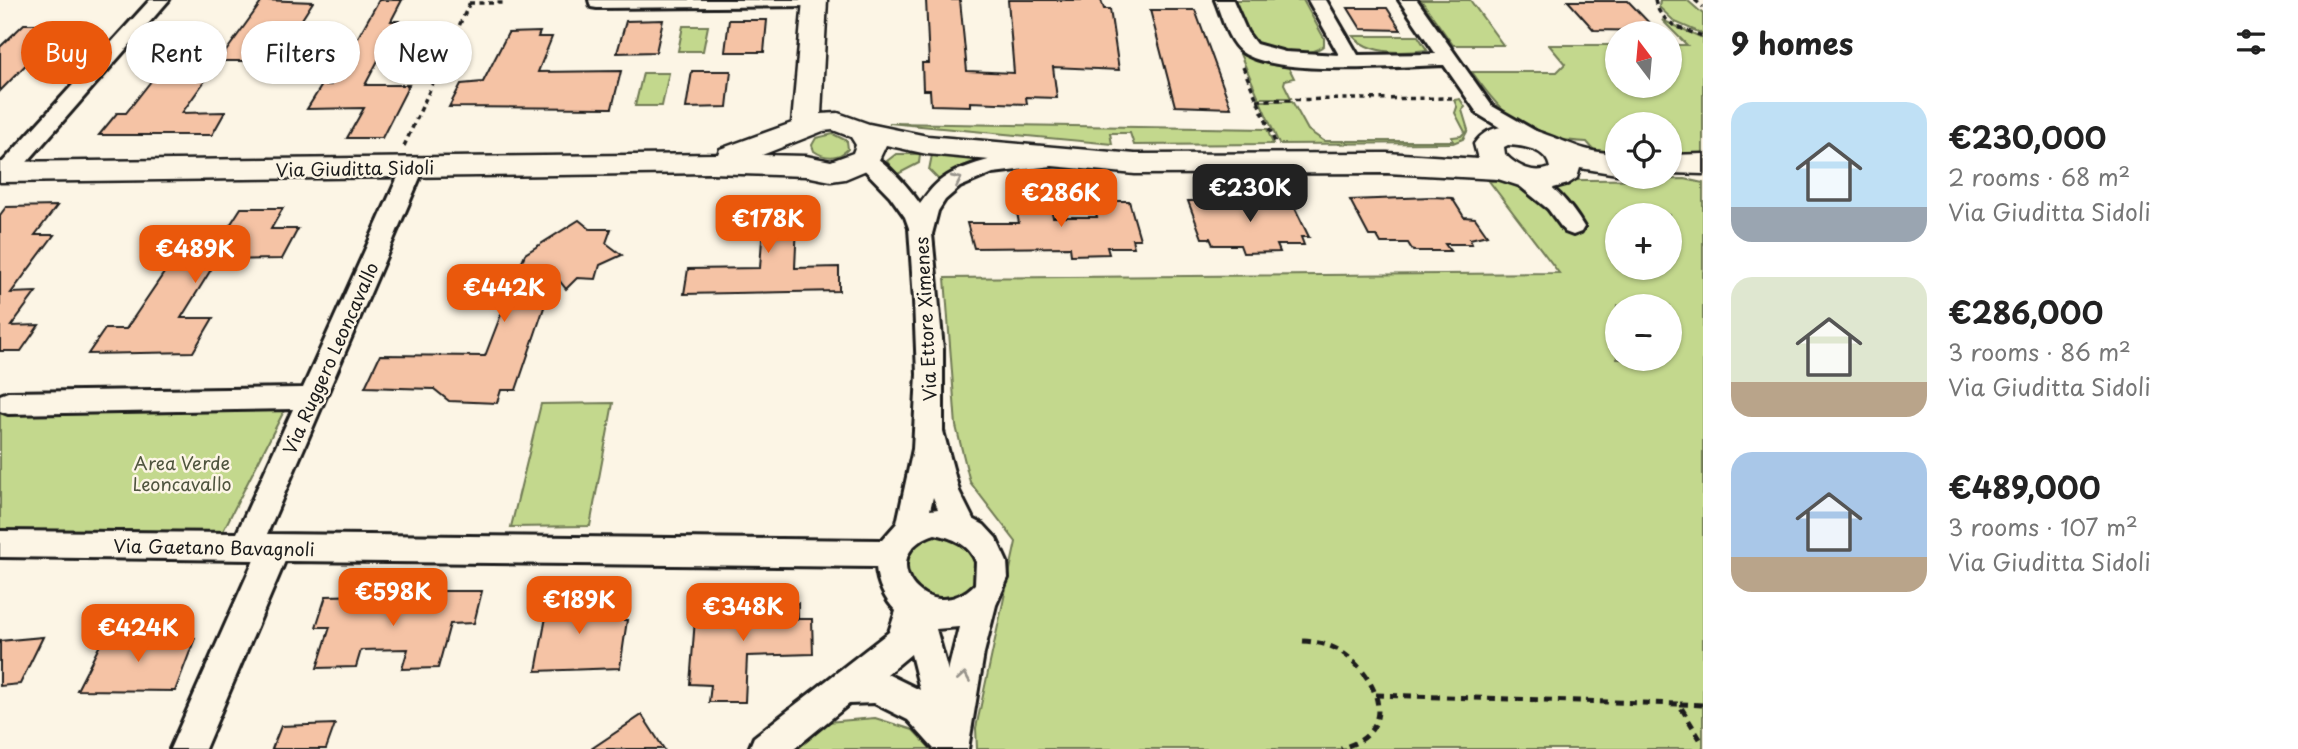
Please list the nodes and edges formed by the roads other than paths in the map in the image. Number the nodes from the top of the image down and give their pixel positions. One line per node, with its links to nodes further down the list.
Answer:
1 (160, 0): 22 (street)
2 (598, 0): 6 (street)
3 (1224, 0): 7 (street)
4 (1317, 0): 7 (street)
5 (1408, 0): 8 (street)
6 (815, 1): 9 (street)
7 (1351, 59): 8 (street)
8 (1449, 59): 10 (street)
9 (809, 79): 11 (street); 12 (street)
10 (1483, 109): 14 (street); 21 (street)
11 (802, 129): 12 (street, Via Giuditta Sidoli); 16 (street, Via Giuditta Sidoli); 20 (street)
12 (862, 142): 13 (street, Via Giuditta Sidoli); 20 (street, Via Giuditta Sidoli); 23 (street, Via Ettore Ximenes)
13 (927, 145): 15 (street, Via Giuditta Sidoli)
14 (1503, 159): 17 (street, Via Giuditta Sidoli); 21 (street, Via Giuditta Sidoli); 21 (street, Via Giuditta Sidoli)
15 (1084, 160): 17 (street, Via Giuditta Sidoli); 25 (street, Via Giuditta Sidoli, one-way to 15)
16 (711, 163): 19 (street, Via Giuditta Sidoli); 20 (street, Via Giuditta Sidoli)
17 (1387, 163)
18 (1605, 166): 21 (street, Via Giuditta Sidoli)
19 (404, 168): 22 (street, Via Giuditta Sidoli); 26 (street, Via Ruggero Leoncavallo)
20 (818, 169): 23 (street)
21 (1553, 169): 24 (street)
22 (3, 172)
23 (890, 184): 25 (street, Via Ettore Ximenes)
24 (1573, 227)
25 (921, 233): 28 (street, Via Ettore Ximenes)
26 (313, 398): 27 (street); 32 (street, Via Ruggero Leoncavallo)
27 (8, 403)
28 (930, 423): 29 (street, Via Ettore Ximenes); 30 (street, Via Ettore Ximenes)
29 (961, 525): 30 (street); 34 (street, Via Ettore Ximenes)
30 (910, 528): 33 (street, Via Ettore Ximenes)
31 (0, 544): 32 (street, Via Gaetano Bavagnoli)
32 (261, 547): 33 (street, Via Gaetano Bavagnoli); 38 (street, Via Ruggero Leoncavallo)
33 (890, 554): 35 (street)
34 (982, 599): 35 (street); 37 (street, Via Ettore Ximenes, one-way to 34)
35 (914, 606): 36 (street); 37 (street)
36 (846, 688): 37 (street); 39 (street)
37 (953, 747)
38 (187, 749)
39 (766, 749)

